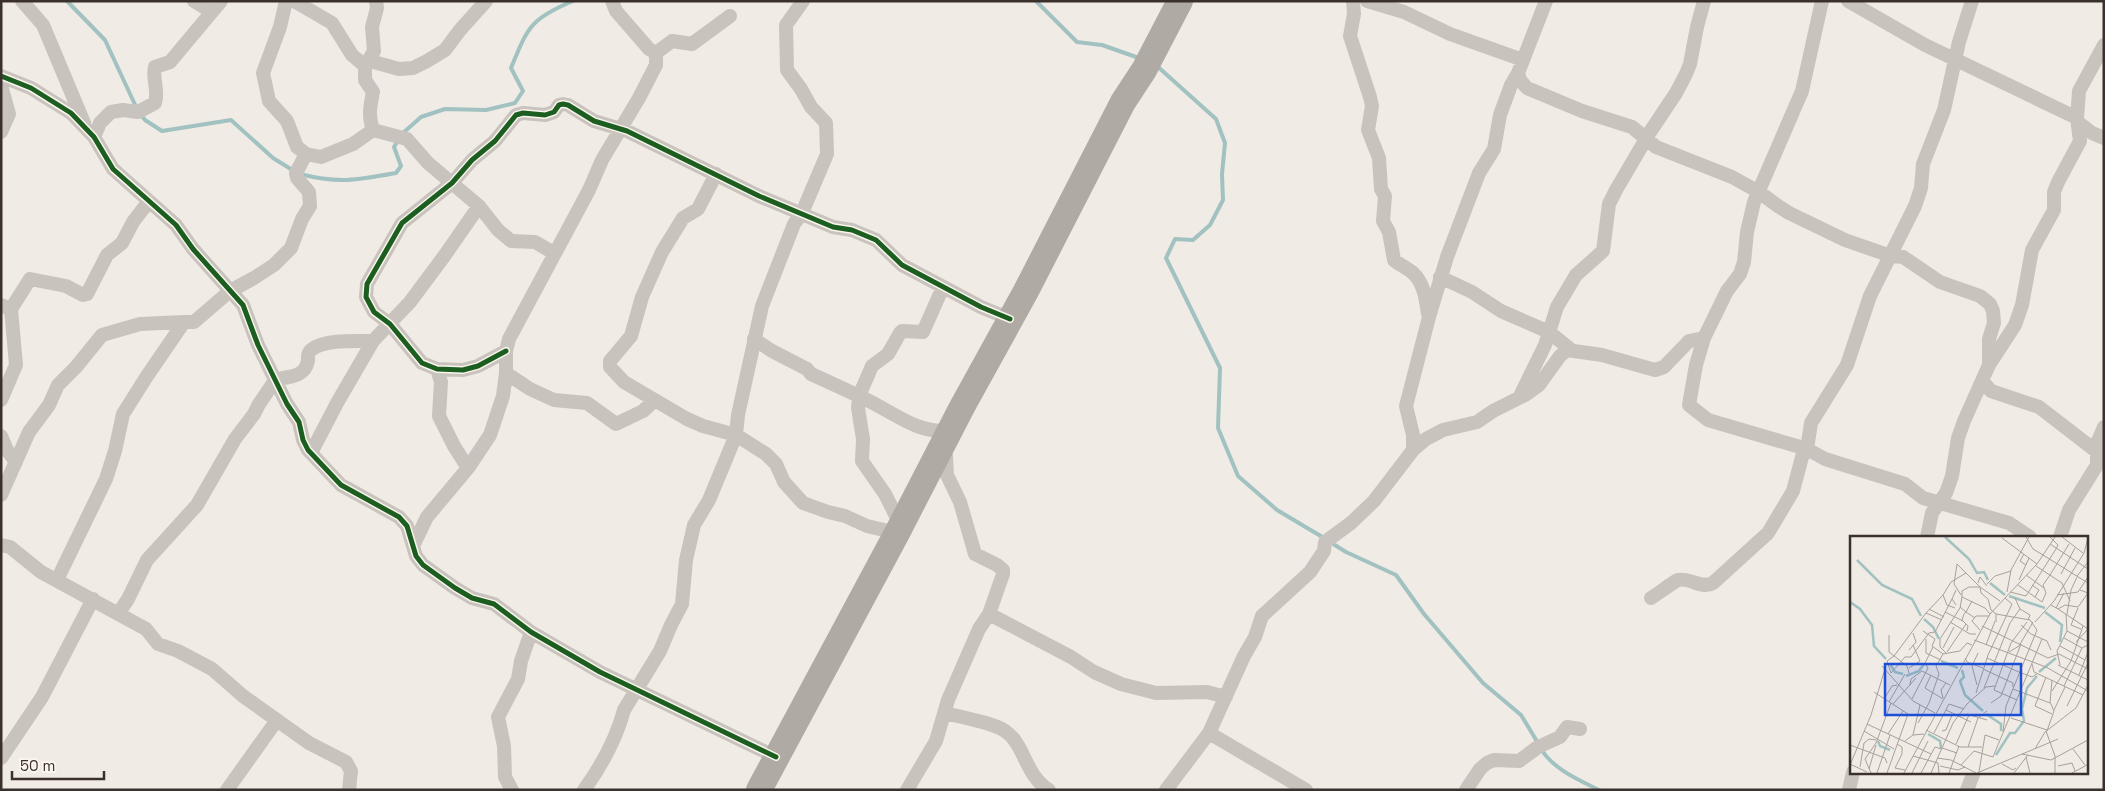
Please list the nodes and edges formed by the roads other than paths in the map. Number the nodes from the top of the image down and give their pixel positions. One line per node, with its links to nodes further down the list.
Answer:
1 (22, 1): 30 (street)
2 (194, 1): 17 (street)
3 (286, 1): 34 (street)
4 (294, 1): 22 (street)
5 (376, 1): 22 (street)
6 (486, 1): 22 (street)
7 (612, 1): 20 (street)
8 (803, 1): 40 (street)
9 (1180, 1): 48 (highway)
10 (1353, 1): 47 (street)
11 (1367, 1): 23 (street)
12 (1546, 1): 23 (street)
13 (1704, 1): 32 (street)
14 (1822, 1): 37 (street)
15 (1848, 1): 21 (street)
16 (1972, 1): 21 (street)
17 (216, 6): 30 (street)
18 (730, 16): 20 (street)
19 (2104, 46): 26 (street)
20 (656, 53): 28 (street)
21 (1955, 58): 26 (street); 42 (street)
22 (368, 64): 27 (street)
23 (1521, 67): 32 (street); 43 (street)
24 (1, 76): 30 (street)
25 (1, 85): 29 (street)
26 (2078, 121): 31 (street); 33 (street)
27 (373, 130): 34 (street); 36 (street)
28 (620, 130): 35 (street); 36 (street); 41 (street)
29 (1, 132)
30 (90, 132): 38 (street)
31 (2101, 137): 33 (street)
32 (1646, 139): 37 (street); 51 (street)
33 (2080, 141): 57 (street)
34 (306, 154): 45 (street)
35 (716, 174): 40 (street); 65 (street)
36 (452, 183): 39 (street); 50 (street)
37 (1760, 192): 42 (street); 52 (street)
38 (149, 201): 45 (street); 46 (street)
39 (479, 206): 41 (street); 50 (street)
40 (802, 213): 44 (street); 53 (street)
41 (554, 253): 56 (street)
42 (1891, 256): 57 (street); 70 (street)
43 (1440, 277): 47 (street); 51 (street)
44 (943, 287): 48 (street); 62 (street)
45 (230, 290): 49 (street); 60 (street)
46 (6, 307): 64 (street)
47 (1429, 317): 71 (street)
48 (1010, 319): 69 (highway)
49 (184, 322): 74 (street); 84 (street)
50 (390, 324): 54 (street); 58 (street)
51 (1549, 332): 55 (street); 63 (street)
52 (1704, 338): 55 (street); 70 (street)
53 (754, 339): 62 (street); 67 (street)
54 (373, 341): 60 (street); 73 (street)
55 (1570, 349): 63 (street)
56 (506, 351): 58 (street); 59 (street)
57 (1989, 365): 61 (street)
58 (438, 369): 75 (street)
59 (506, 373): 65 (street); 75 (street)
60 (276, 379): 73 (street); 87 (street)
61 (1983, 382): 72 (street); 77 (street)
62 (859, 396): 69 (street); 78 (street)
63 (1520, 396): 71 (street)
64 (1, 400)
65 (654, 400): 67 (street)
66 (2104, 427): 72 (street)
67 (736, 435): 78 (street); 90 (street)
68 (1, 436): 74 (street)
69 (946, 438): 78 (highway); 88 (street)
70 (1807, 449): 77 (street); 85 (street)
71 (1413, 450): 91 (street)
72 (2100, 452): 81 (street)
73 (311, 453): 83 (street)
74 (16, 462): 76 (street)
75 (468, 468): 83 (street)
76 (1, 495)
77 (1941, 502): 79 (street); 80 (street)
78 (900, 527): 96 (highway)
79 (1927, 536)
80 (2028, 536)
81 (2060, 536)
82 (1, 545): 84 (street)
83 (413, 546): 89 (street)
84 (57, 580): 86 (street)
85 (1650, 598)
86 (93, 599): 87 (street); 97 (street)
87 (118, 614): 93 (street)
88 (989, 614): 91 (street); 92 (street)
89 (531, 632): 90 (street); 103 (street)
90 (637, 691): 96 (street); 104 (street)
91 (1226, 697): 95 (street)
92 (945, 713): 100 (street); 106 (street)
93 (277, 720): 101 (street); 102 (street)
94 (1580, 729): 109 (street)
95 (1209, 733): 107 (street); 108 (street)
96 (776, 757): 105 (highway)
97 (1, 758)
98 (1853, 774): 110 (street)
99 (1973, 774): 111 (street)
100 (1043, 788)
101 (227, 790)
102 (349, 790)
103 (512, 790)
104 (584, 790)
105 (759, 790)
106 (907, 790)
107 (1166, 790)
108 (1306, 790)
109 (1466, 790)
110 (1849, 790)
111 (1967, 790)

